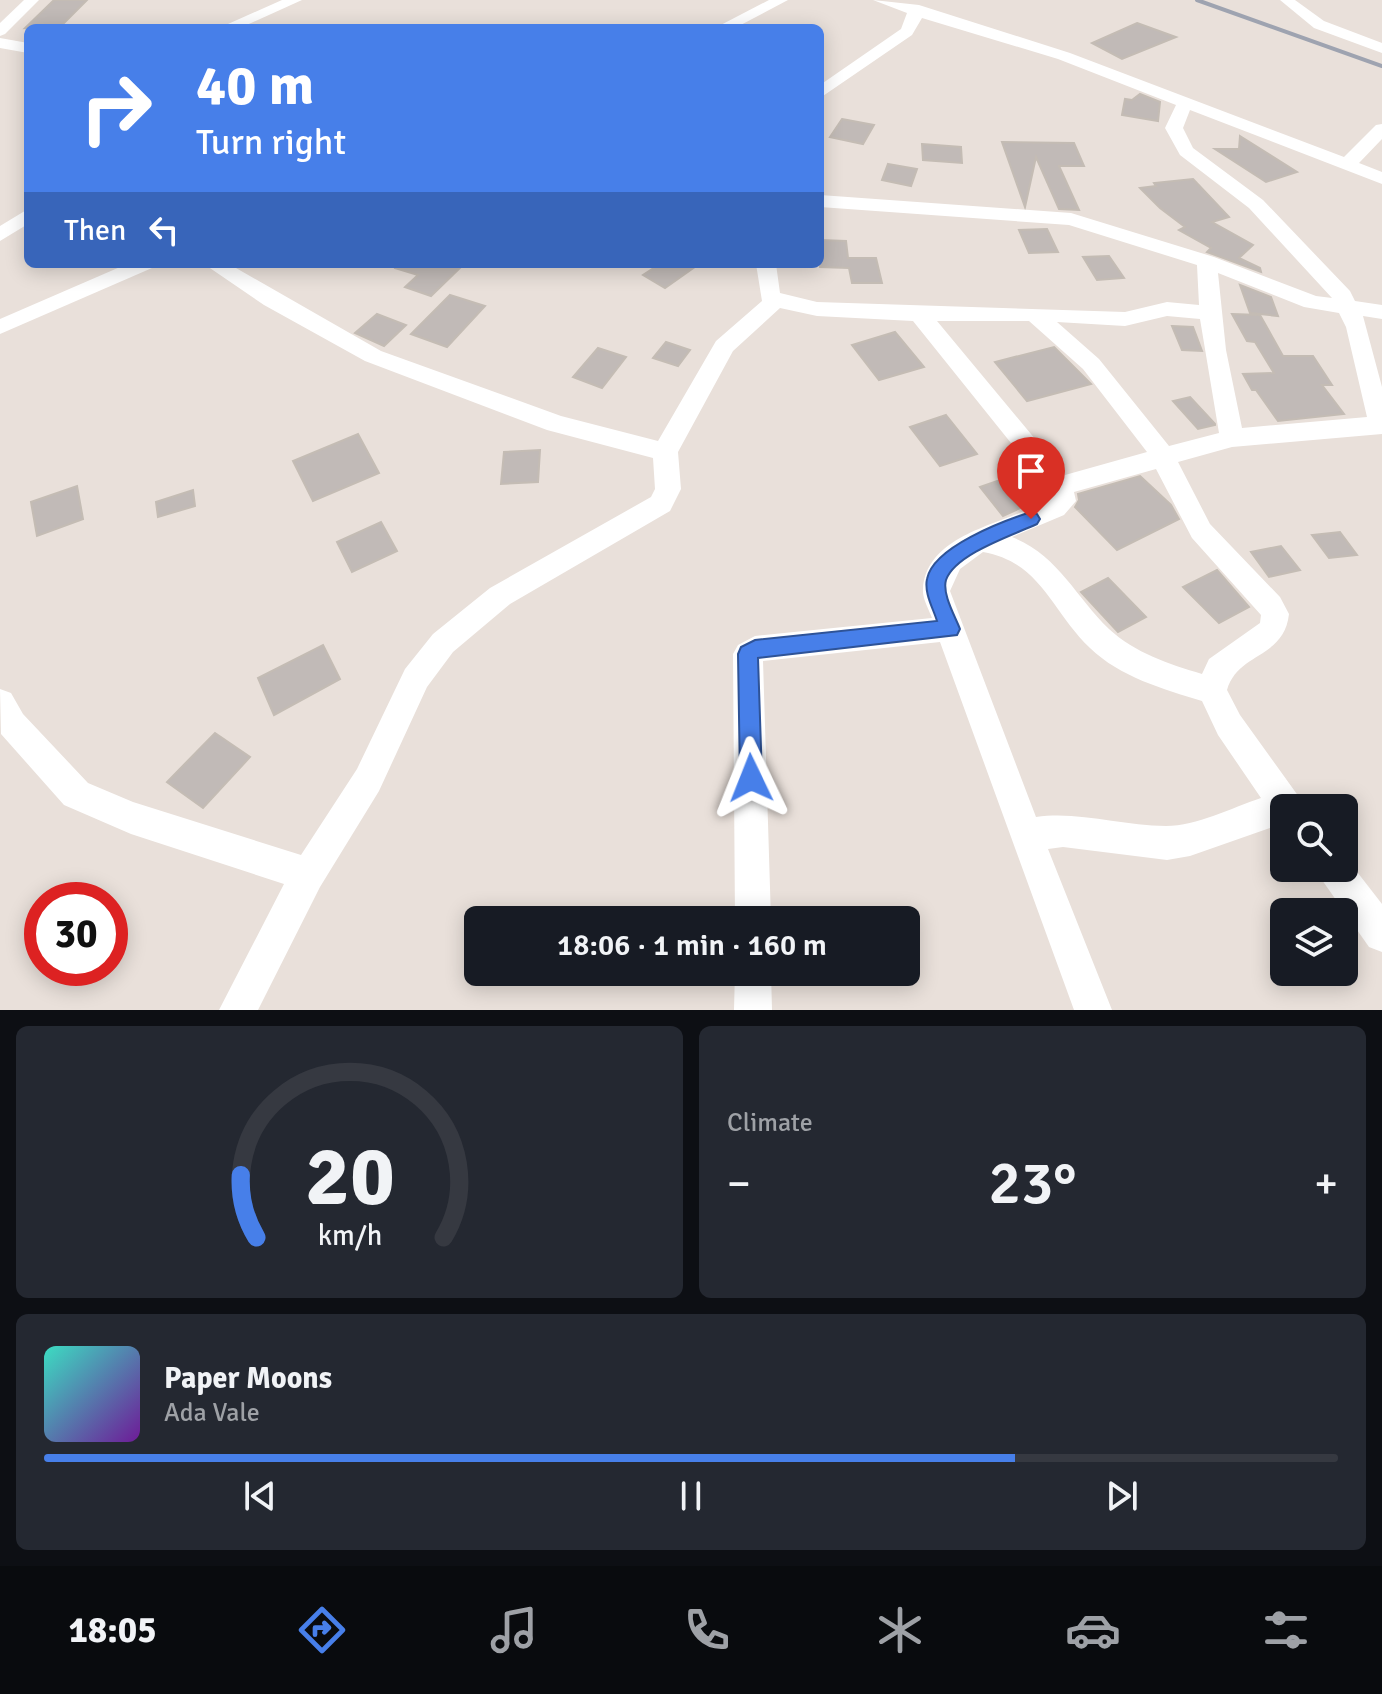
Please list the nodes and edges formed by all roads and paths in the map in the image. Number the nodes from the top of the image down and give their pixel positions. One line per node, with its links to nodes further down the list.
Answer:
1 (32, 0): 11 (street)
2 (295, 0): 8 (street)
3 (781, 0): 9 (street)
4 (880, 0): 6 (street)
5 (1287, 0): 14 (street)
6 (914, 8): 7 (street); 10 (street)
7 (957, 22): 10 (street); 16 (street)
8 (237, 24)
9 (731, 24)
10 (910, 27): 15 (street)
11 (0, 31)
12 (0, 43): 13 (street)
13 (24, 47)
14 (1382, 48)
15 (824, 90)
16 (1186, 101): 18 (street); 28 (street)
17 (1382, 129): 18 (street)
18 (1347, 164): 19 (street)
19 (1382, 178)
20 (824, 201): 23 (street)
21 (24, 218): 22 (street)
22 (0, 235)
23 (1207, 261): 28 (street); 30 (street)
24 (136, 268): 33 (street)
25 (220, 268): 36 (street)
26 (766, 268): 27 (street)
27 (775, 301): 31 (street); 36 (street)
28 (1348, 307): 29 (street); 34 (street)
29 (1382, 312)
30 (1209, 313): 32 (street); 35 (street)
31 (919, 314): 32 (street); 38 (street)
32 (1034, 314): 37 (street)
33 (0, 327)
34 (1382, 424): 35 (street)
35 (1232, 438): 37 (street)
36 (665, 449): 46 (street)
37 (1163, 456): 38 (street); 41 (street)
38 (1060, 486): 39 (street)
39 (982, 541): 40 (street); 41 (street)
40 (950, 629): 45 (street); 48 (street)
41 (1212, 691): 43 (street)
42 (0, 703): 46 (street)
43 (1278, 794)
44 (1270, 812): 45 (street)
45 (1028, 835): 53 (street)
46 (308, 875): 51 (street)
47 (1346, 882): 49 (street)
48 (753, 906)
49 (1377, 918)
50 (753, 986): 52 (street)
51 (238, 1010)
52 (753, 1010)
53 (1093, 1010)

